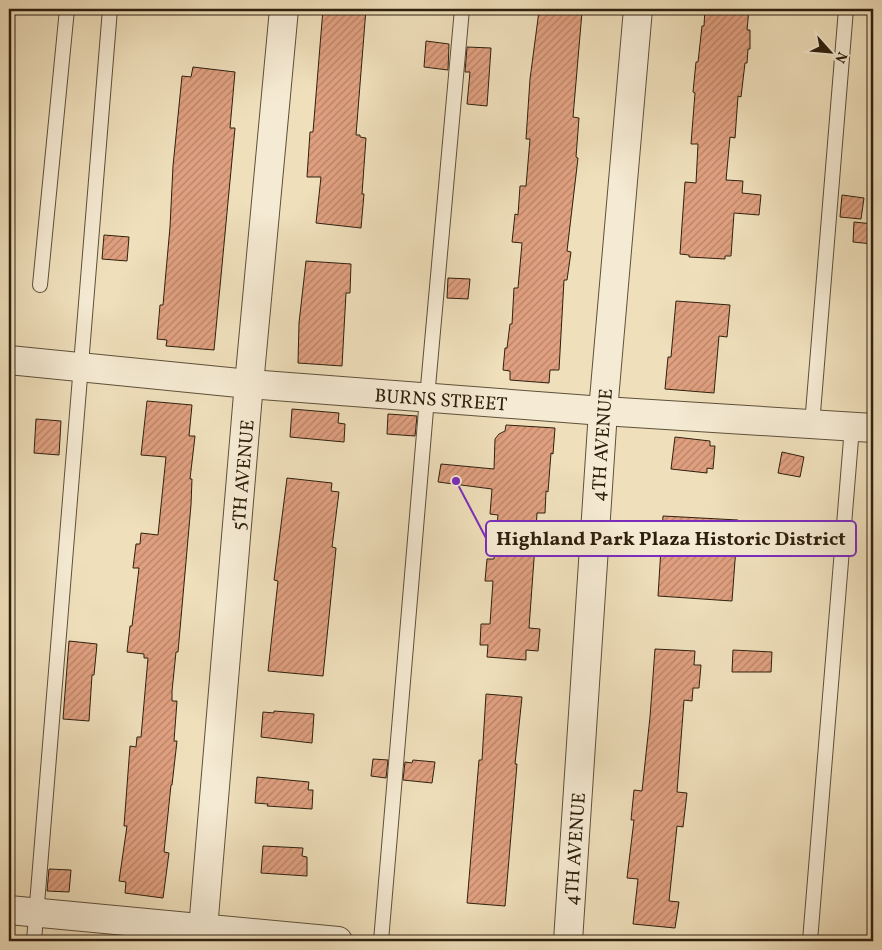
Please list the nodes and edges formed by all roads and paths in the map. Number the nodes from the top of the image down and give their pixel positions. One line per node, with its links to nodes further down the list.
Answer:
1 (66, 9): 7 (lane)
2 (110, 9): 9 (lane)
3 (284, 9): 10 (street, 5TH AVENUE)
4 (462, 9): 11 (lane)
5 (638, 9): 12 (street, 4TH AVENUE)
6 (846, 9): 13 (lane)
7 (40, 285)
8 (9, 360): 9 (street, BURNS STREET)
9 (81, 368): 10 (street, BURNS STREET); 16 (lane)
10 (249, 384): 11 (street, BURNS STREET); 17 (street, 5TH AVENUE)
11 (427, 398): 12 (street, BURNS STREET); 20 (lane)
12 (603, 411): 13 (street, BURNS STREET); 21 (street, 4TH AVENUE)
13 (812, 424): 14 (street, BURNS STREET)
14 (863, 428): 22 (lane)
15 (9, 910): 16 (street)
16 (37, 913): 17 (street); 18 (lane)
17 (203, 935): 19 (street)
18 (34, 941)
19 (338, 941)
20 (381, 941)
21 (568, 941)
22 (810, 941)

